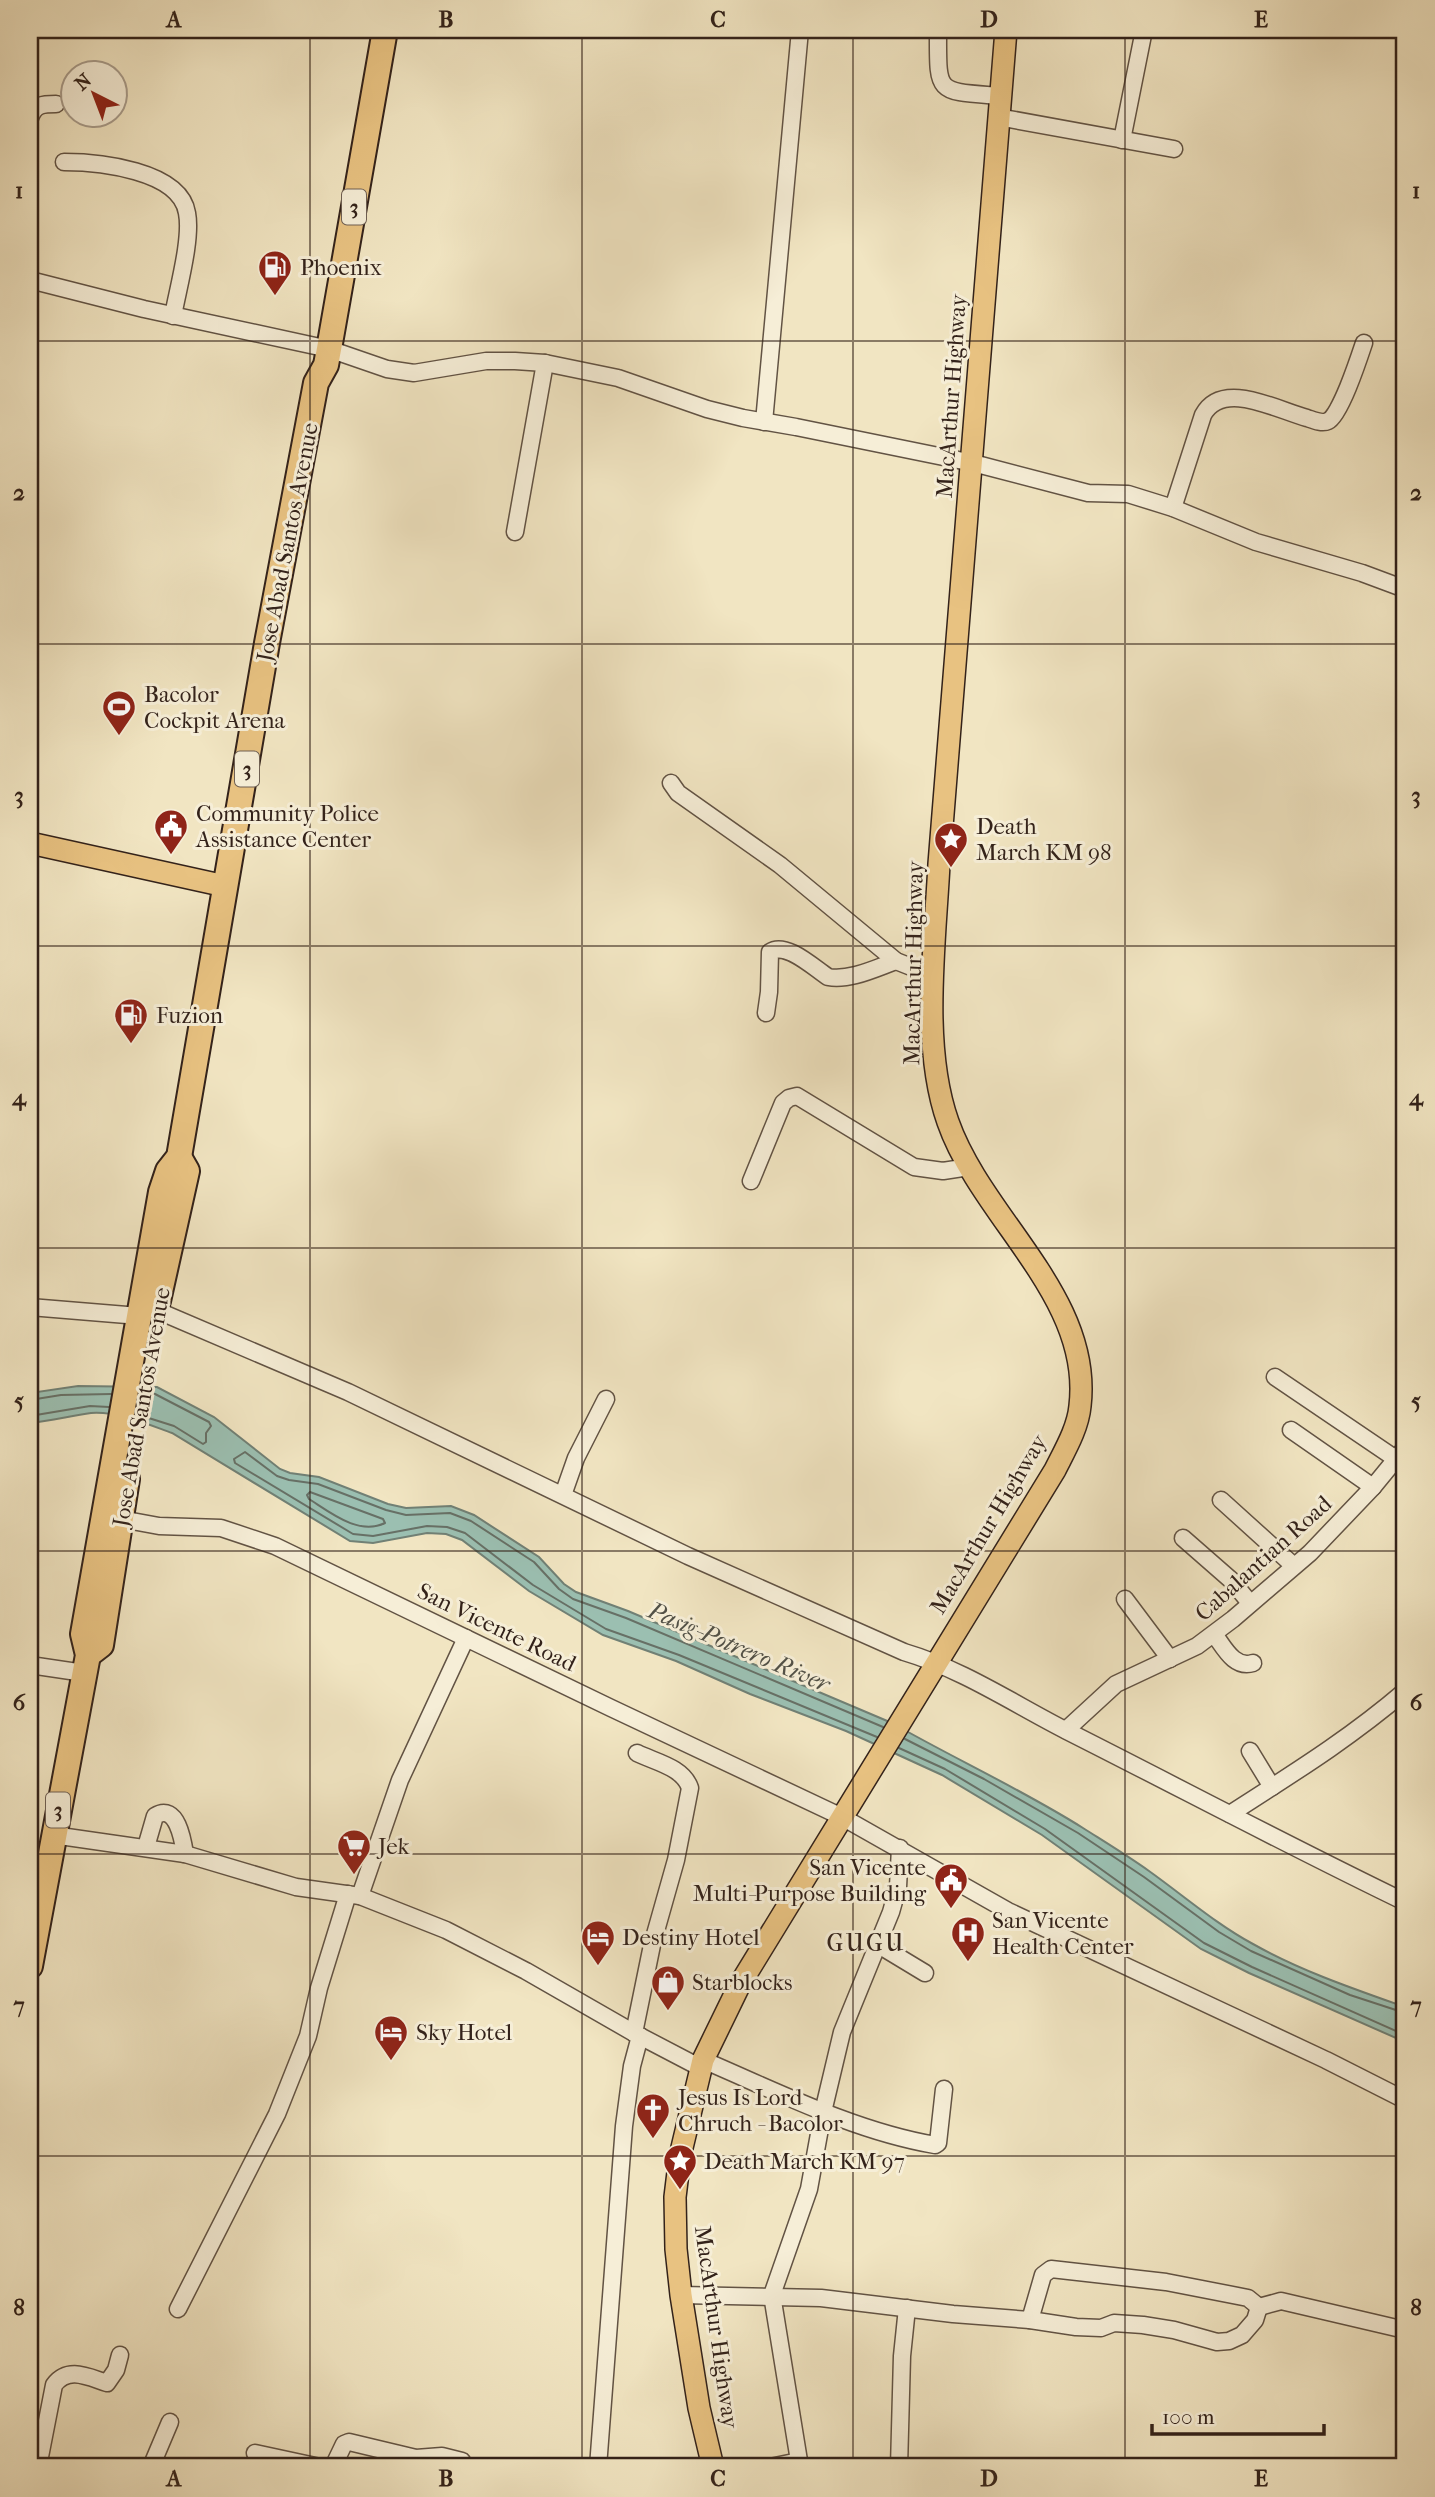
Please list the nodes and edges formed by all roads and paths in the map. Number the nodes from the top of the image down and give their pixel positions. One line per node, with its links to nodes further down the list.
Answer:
1 (374, 30): 16 (highway, Jose Abad Santos Avenue / 3)
2 (385, 30): 16 (highway, Jose Abad Santos Avenue / 3)
3 (800, 30): 18 (street)
4 (938, 30): 8 (street)
5 (1006, 30): 8 (main road, MacArthur Highway)
6 (1144, 30): 10 (street)
7 (56, 104): 9 (street)
8 (999, 107): 10 (street); 19 (main road, MacArthur Highway)
9 (30, 118)
10 (1122, 140): 11 (street)
11 (1174, 149)
12 (64, 162): 14 (street)
13 (30, 280): 14 (street)
14 (173, 316): 16 (street)
15 (1364, 343): 20 (street)
16 (322, 348): 17 (street); 25 (highway, Jose Abad Santos Avenue / 3)
17 (545, 363): 18 (street); 21 (street)
18 (764, 422): 19 (street)
19 (973, 463): 20 (street); 27 (main road, MacArthur Highway)
20 (1173, 509): 22 (street)
21 (515, 532)
22 (1405, 589)
23 (671, 783): 26 (street)
24 (30, 843): 25 (main road)
25 (225, 886): 32 (highway, Jose Abad Santos Avenue / 3)
26 (896, 961): 27 (street); 28 (street)
27 (934, 976): 29 (main road, MacArthur Highway)
28 (766, 1013)
29 (969, 1167): 30 (street); 51 (main road, MacArthur Highway)
30 (751, 1181)
31 (30, 1307): 32 (street)
32 (147, 1319): 38 (street); 40 (highway, Jose Abad Santos Avenue / 3)
33 (1275, 1377): 36 (street)
34 (606, 1399): 38 (street)
35 (1291, 1430): 37 (street)
36 (1401, 1453): 37 (street, Cabalantian Road)
37 (1374, 1487): 42 (street, Cabalantian Road)
38 (563, 1495): 51 (street)
39 (1221, 1500): 42 (street)
40 (116, 1512): 46 (street, San Vicente Road); 49 (highway, Jose Abad Santos Avenue / 3)
41 (1183, 1538): 44 (street)
42 (1294, 1566): 44 (street, Cabalantian Road)
43 (1125, 1599): 47 (street)
44 (1250, 1603): 45 (street, Cabalantian Road)
45 (1214, 1634): 47 (street, Cabalantian Road); 48 (street)
46 (466, 1638): 57 (street, San Vicente Road); 63 (street)
47 (1170, 1659): 53 (street, Cabalantian Road)
48 (1252, 1663)
49 (86, 1664): 50 (street); 59 (highway, Jose Abad Santos Avenue / 3)
50 (30, 1665)
51 (935, 1665): 53 (street); 57 (main road, MacArthur Highway)
52 (1405, 1691): 56 (street)
53 (1066, 1730): 58 (street)
54 (1251, 1751): 56 (street)
55 (637, 1753): 68 (street)
56 (1272, 1787): 58 (street)
57 (843, 1814): 61 (street, San Vicente Road); 69 (main road, MacArthur Highway)
58 (1230, 1814): 64 (street)
59 (53, 1835): 60 (street); 66 (highway, Jose Abad Santos Avenue / 3)
60 (146, 1847): 62 (street); 62 (street)
61 (900, 1848): 65 (street); 71 (street, San Vicente Road)
62 (185, 1854): 63 (street)
63 (354, 1895): 68 (street); 77 (street)
64 (1405, 1902)
65 (877, 1944): 67 (street); 72 (street)
66 (30, 1966)
67 (925, 1973)
68 (637, 2034): 69 (street); 90 (street)
69 (702, 2064): 72 (street); 73 (main road, MacArthur Highway)
70 (944, 2089): 72 (street)
71 (1405, 2100)
72 (823, 2112): 74 (street)
73 (681, 2295): 74 (street); 91 (main road, MacArthur Highway)
74 (772, 2295): 76 (street); 85 (street)
75 (1259, 2307): 78 (street); 78 (street); 79 (street)
76 (907, 2308): 78 (street); 93 (street)
77 (178, 2309)
78 (1030, 2320)
79 (1405, 2330)
80 (121, 2355): 86 (street)
81 (170, 2422): 87 (street)
82 (255, 2453): 84 (street)
83 (462, 2461): 89 (street)
84 (278, 2463): 88 (street)
85 (800, 2464): 92 (street)
86 (38, 2467)
87 (151, 2467)
88 (320, 2467)
89 (333, 2467)
90 (598, 2467)
91 (713, 2467)
92 (770, 2467)
93 (899, 2467)

